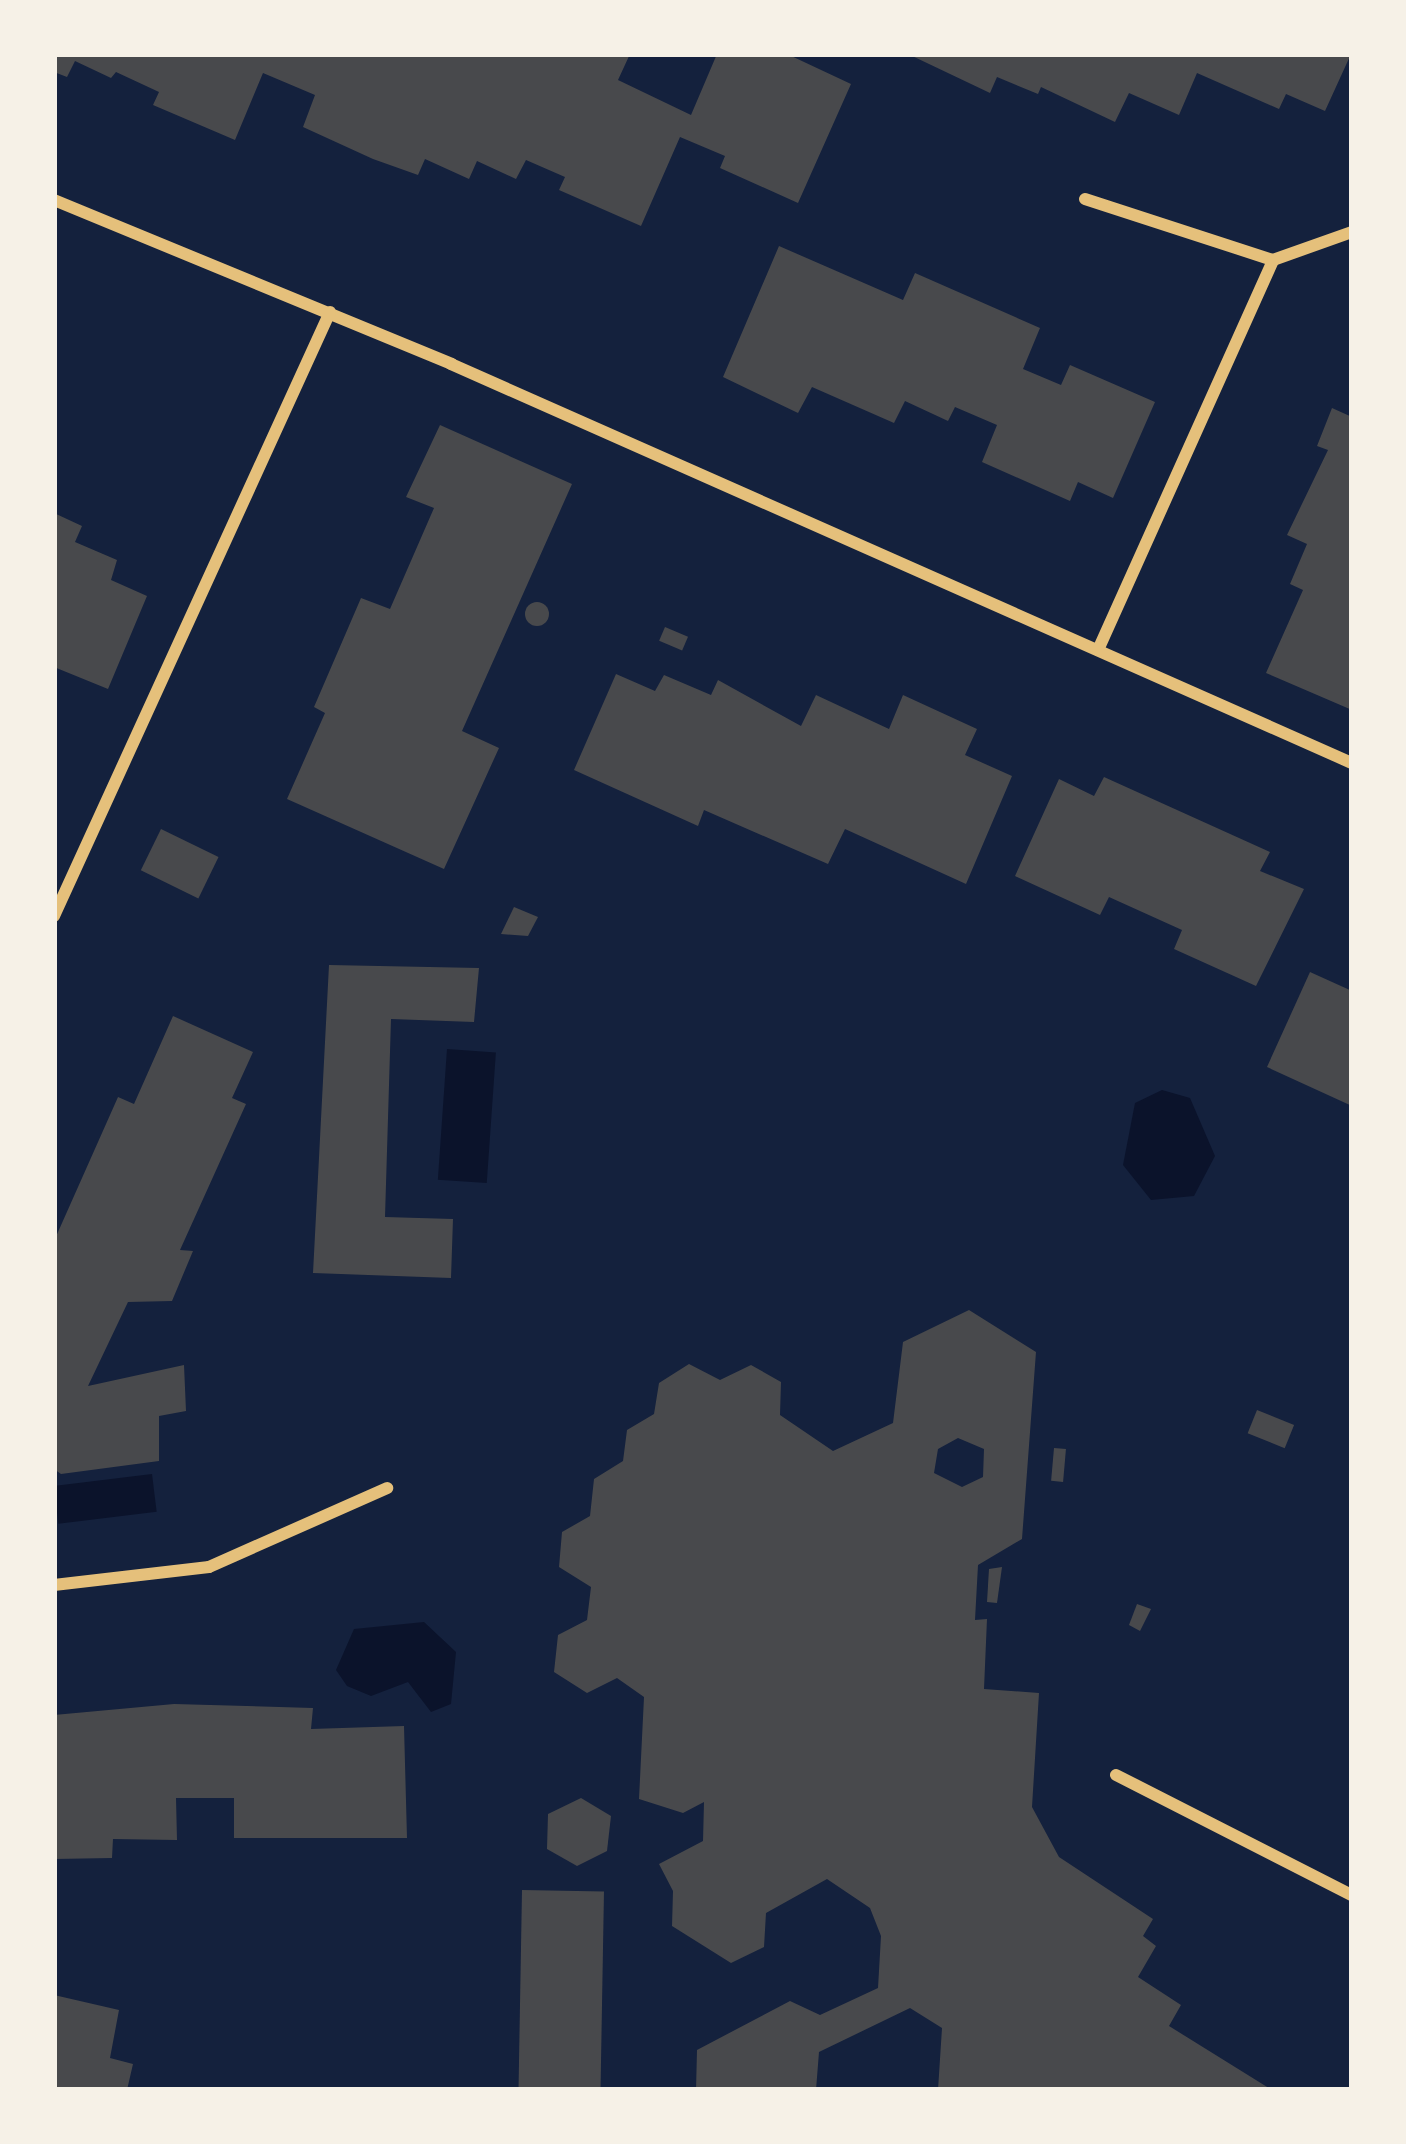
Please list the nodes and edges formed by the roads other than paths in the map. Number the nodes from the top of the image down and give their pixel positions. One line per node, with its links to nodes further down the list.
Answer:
1 (54, 200): 5 (street)
2 (1085, 200): 4 (street)
3 (1352, 232): 4 (street)
4 (1273, 260): 6 (street)
5 (330, 312): 6 (street); 8 (street)
6 (1098, 650): 7 (street)
7 (1352, 763)
8 (54, 916)
9 (387, 1488): 10 (street)
10 (54, 1585)
11 (1116, 1775): 12 (street)
12 (1352, 1895)

